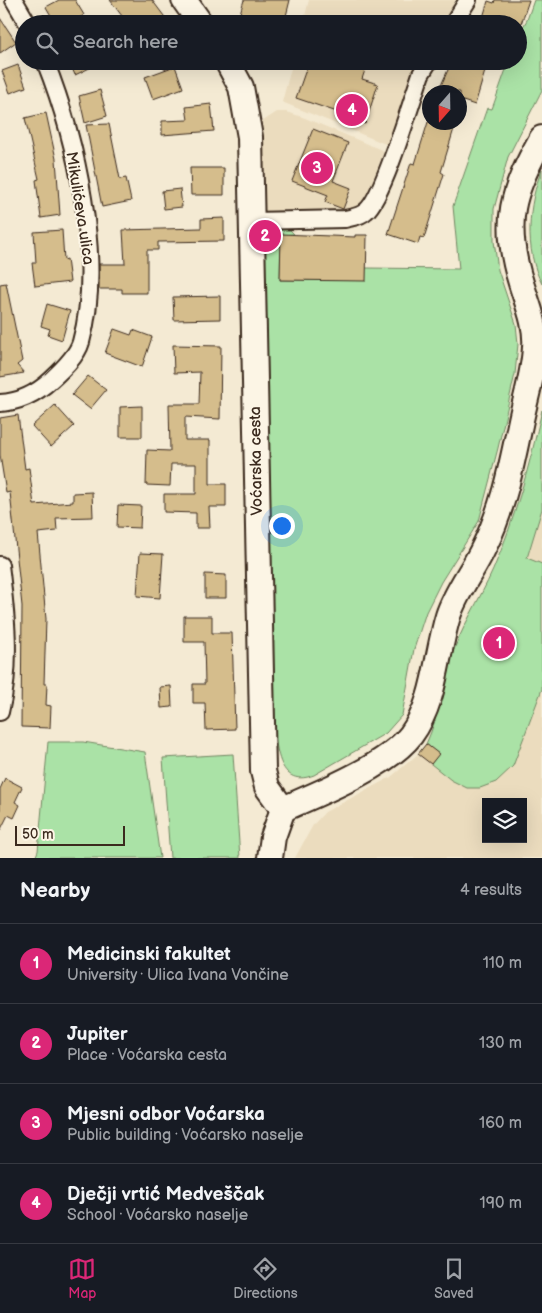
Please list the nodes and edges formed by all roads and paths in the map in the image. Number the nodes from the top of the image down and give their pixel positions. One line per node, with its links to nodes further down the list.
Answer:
1 (14, 0): 4 (street)
2 (184, 0): 5 (main road)
3 (468, 0): 6 (street)
4 (23, 15)
5 (195, 15)
6 (459, 15)
7 (49, 70): 12 (street, Mikulićeva ulica)
8 (231, 70): 11 (main road, Voćarska cesta)
9 (423, 70): 11 (street)
10 (542, 138): 15 (main road)
11 (252, 221): 15 (main road, Voćarska cesta)
12 (0, 403)
13 (0, 565): 14 (street)
14 (0, 712)
15 (284, 809): 16 (main road)
16 (270, 858)

